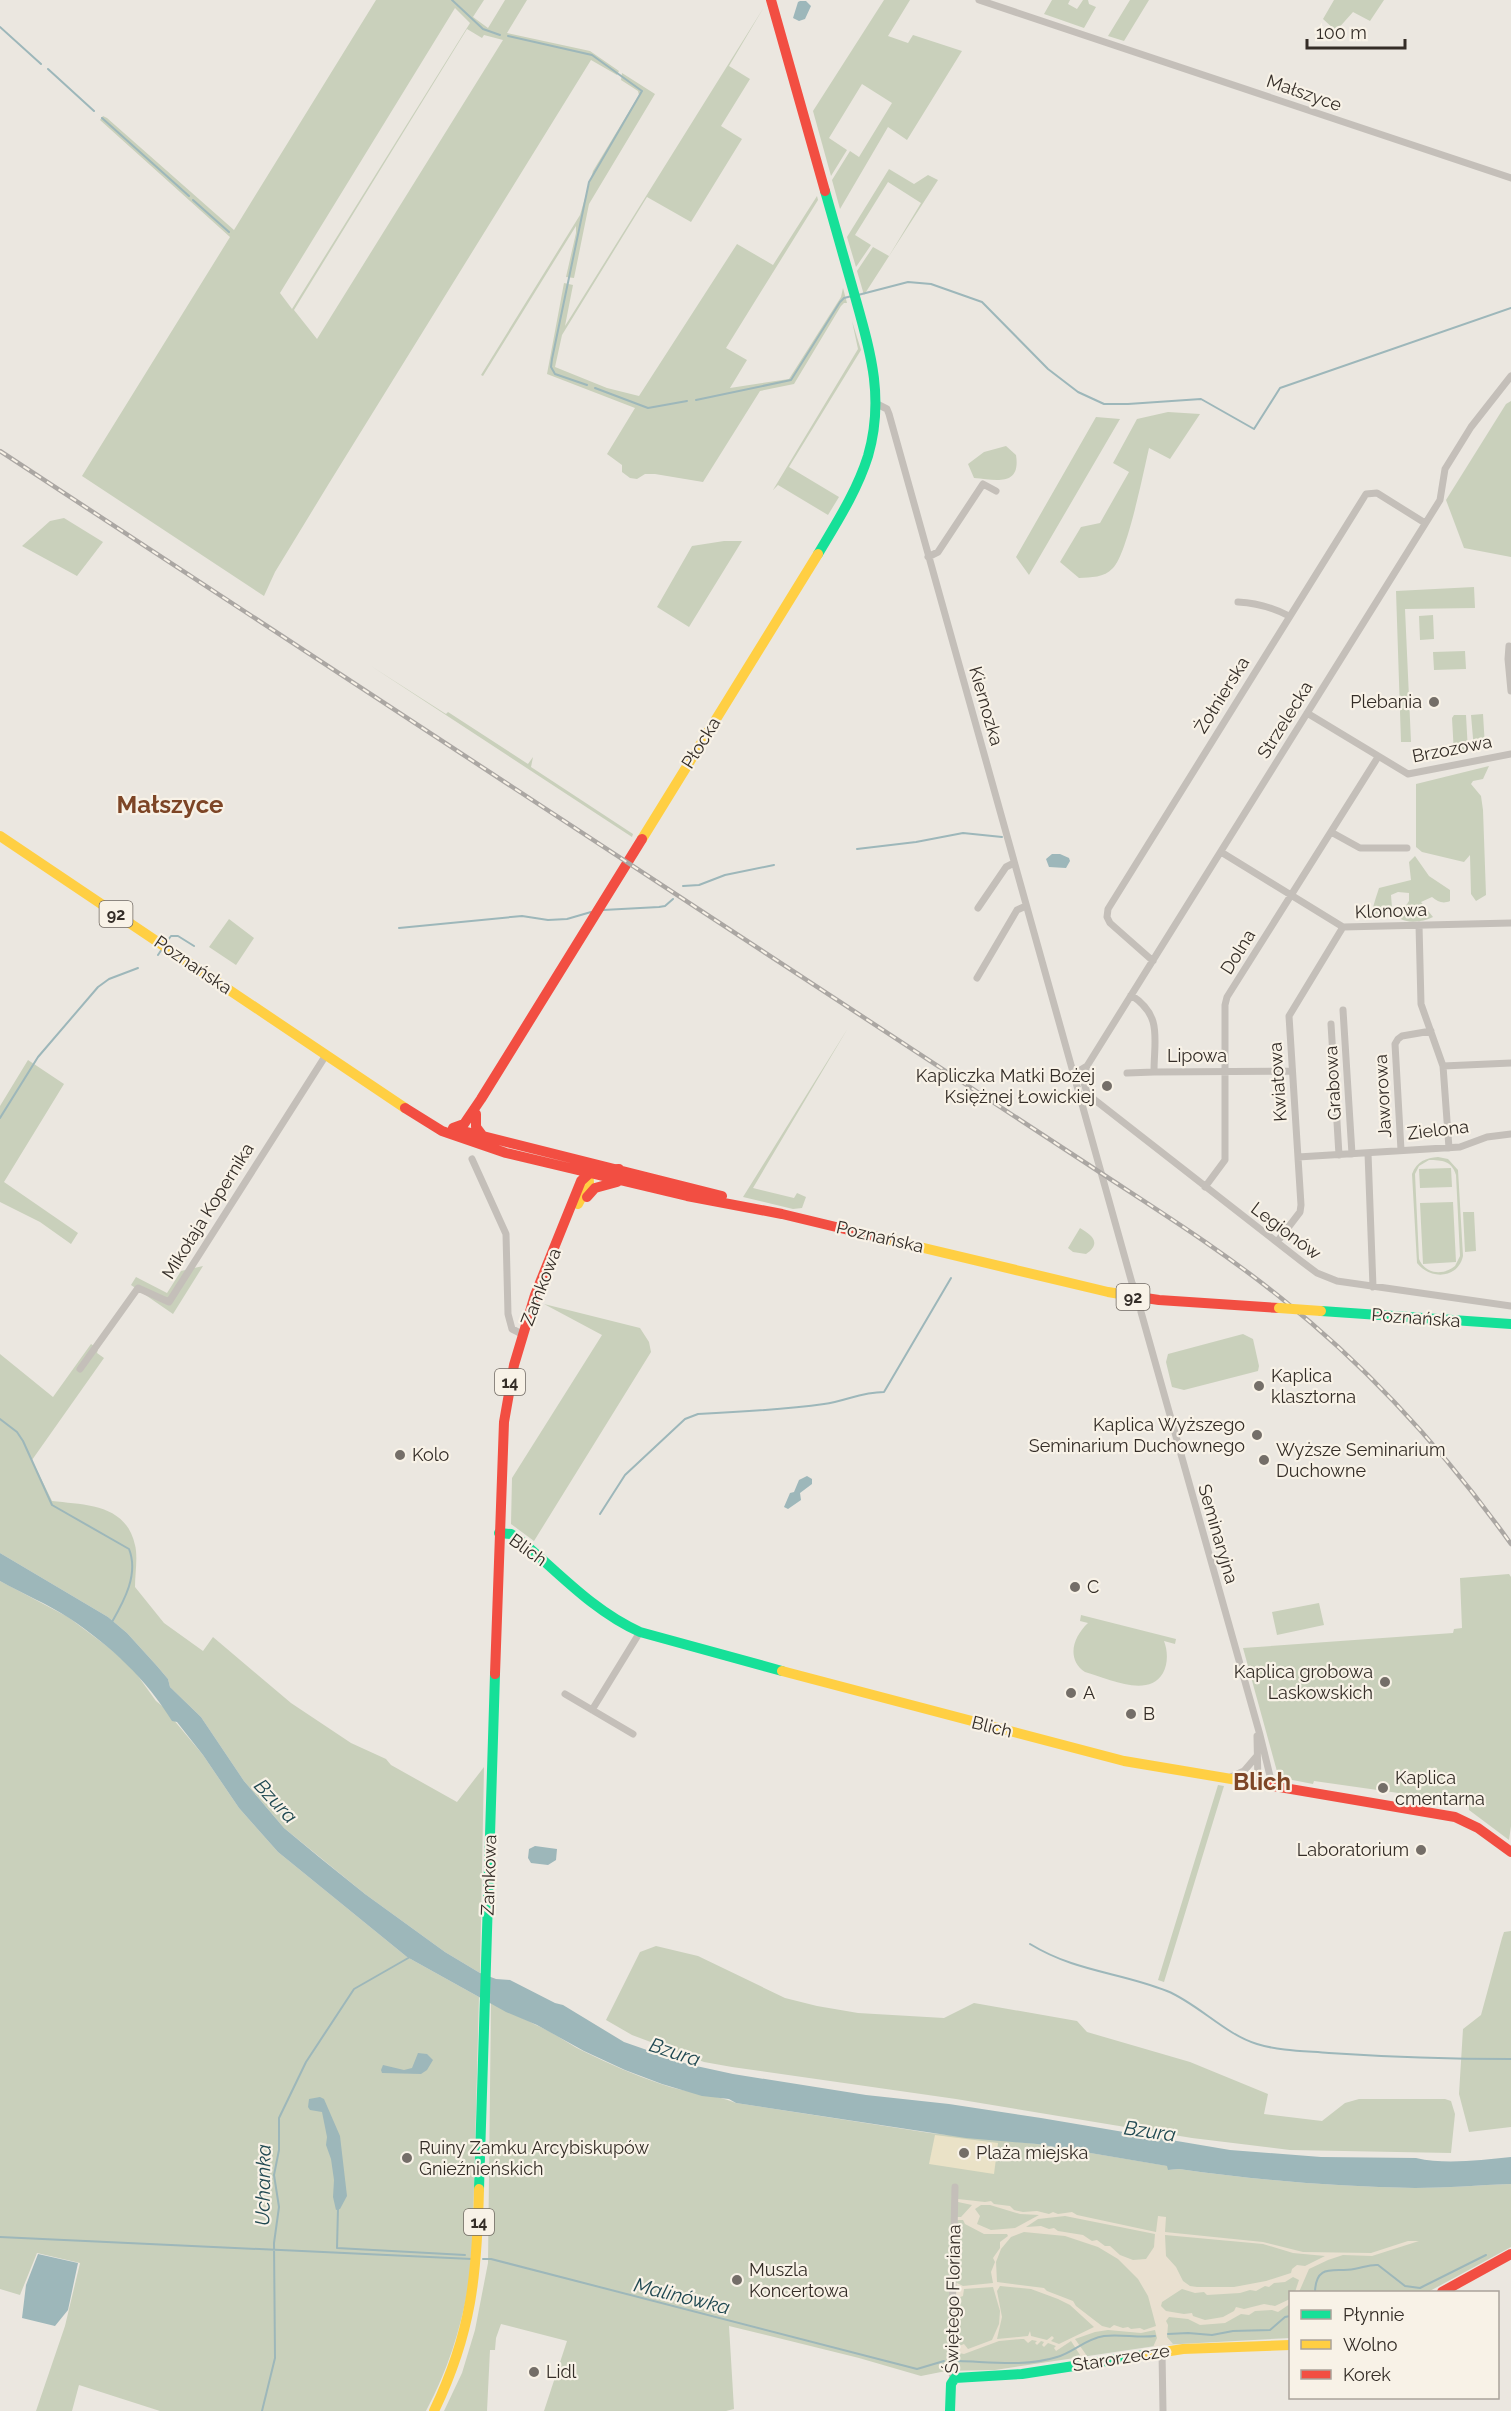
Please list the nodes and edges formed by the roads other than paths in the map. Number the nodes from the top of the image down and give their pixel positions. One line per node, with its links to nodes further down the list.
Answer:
1 (771, 0): 5 (main road, Płocka)
2 (979, 0): 3 (street, Małszyce)
3 (1511, 178)
4 (1511, 376): 7 (street, Strzelecka)
5 (877, 404): 8 (street, Kiernozka); 43 (main road, Płocka)
6 (996, 491): 8 (street)
7 (1425, 523): 10 (street, Żołnierska); 13 (street, Strzelecka)
8 (928, 557): 20 (street, Kiernozka)
9 (1238, 602): 10 (street)
10 (1289, 616): 27 (street, Żołnierska)
11 (1509, 646): 12 (street)
12 (1511, 691)
13 (1307, 713): 15 (street, Brzozowa); 19 (street, Strzelecka)
14 (1511, 754): 15 (street, Brzozowa)
15 (1378, 757): 16 (street, Dolna)
16 (1331, 832): 18 (street); 21 (street, Dolna)
17 (0, 836): 33 (main road, Poznańska / 92)
18 (1407, 848)
19 (1221, 852): 21 (street, Klonowa); 27 (street, Strzelecka)
20 (1014, 863): 22 (street, Kiernozka); 23 (street)
21 (1292, 895): 26 (street, Klonowa); 39 (street, Dolna)
22 (1026, 906): 28 (street); 41 (street, Kiernozka)
23 (978, 908)
24 (1511, 923): 25 (street, Klonowa)
25 (1419, 925): 26 (street, Klonowa); 32 (street)
26 (1342, 927): 37 (street, Kwiatowa)
27 (1153, 961): 29 (street, Strzelecka)
28 (978, 978)
29 (1131, 995): 36 (street, Strzelecka); 38 (street, Lipowa)
30 (1343, 1010): 51 (street, Grabowa)
31 (1331, 1024): 52 (street)
32 (1431, 1031): 35 (street); 49 (street, Jaworowa)
33 (326, 1055): 45 (main road, Poznańska / 92); 70 (street, Mikołaja Kopernika)
34 (1511, 1063): 35 (street)
35 (1443, 1066): 48 (street)
36 (1086, 1068): 41 (street); 42 (street)
37 (1292, 1071): 39 (street, Lipowa); 53 (street, Kwiatowa)
38 (1154, 1072): 39 (street, Lipowa); 40 (street)
39 (1226, 1072): 60 (street, Dolna)
40 (1127, 1073)
41 (1074, 1074): 42 (street, Kiernozka)
42 (1084, 1097): 60 (street, Legionów); 64 (street)
43 (481, 1099): 44 (main road, Płocka); 45 (main road, Płocka)
44 (476, 1114): 45 (main road, Płocka); 47 (main road)
45 (458, 1131): 47 (main road, Poznańska / 92); 56 (main road, Poznańska / 92)
46 (1511, 1134): 48 (street, Zielona)
47 (482, 1136): 55 (main road, Poznańska / 92)
48 (1449, 1148): 49 (street, Zielona)
49 (1401, 1150): 50 (street, Zielona)
50 (1368, 1153): 51 (street, Zielona); 65 (street)
51 (1352, 1154): 52 (street, Zielona)
52 (1339, 1155): 53 (street, Zielona)
53 (1298, 1157): 63 (street, Kwiatowa)
54 (472, 1159): 69 (street, Zamkowa)
55 (579, 1160): 57 (main road, Poznańska / 92); 58 (main road)
56 (547, 1162): 58 (main road, Poznańska / 92); 61 (main road, Zamkowa / 14)
57 (619, 1169): 58 (main road, Poznańska); 62 (main road, Poznańska / 92)
58 (589, 1172): 59 (main road, Poznańska / 92); 61 (main road, Zamkowa / 14)
59 (626, 1181): 61 (main road, Zamkowa / 14); 62 (main road, Poznańska / 92)
60 (1205, 1186): 63 (street, Legionów)
61 (573, 1209): 69 (main road, Zamkowa / 14)
62 (771, 1212): 68 (main road, Poznańska / 92, bridge)
63 (1277, 1242): 65 (street, Legionów)
64 (1132, 1283)
65 (1373, 1287): 66 (street, Legionów)
66 (1511, 1306)
67 (1140, 1312): 75 (street, Seminaryjna)
68 (1511, 1324)
69 (522, 1334): 71 (main road, Zamkowa / 14)
70 (80, 1369)
71 (499, 1533): 72 (main road, Blich); 88 (main road, Zamkowa / 14)
72 (640, 1632): 74 (street); 78 (main road, Blich)
73 (565, 1694): 74 (street)
74 (592, 1710): 76 (street)
75 (1257, 1730): 77 (street, Seminaryjna); 80 (street, Seminaryjna)
76 (633, 1734)
77 (1256, 1757): 78 (street); 79 (street, Seminaryjna)
78 (1225, 1779): 79 (main road, Blich)
79 (1258, 1784): 80 (main road, Blich)
80 (1270, 1786): 81 (main road, Blich)
81 (1511, 1852)
82 (955, 2187): 87 (street, Świętego Floriana)
83 (1511, 2254): 84 (main road)
84 (1444, 2291)
85 (1289, 2345): 86 (main road, Starorzecze)
86 (1162, 2352): 87 (main road, Starorzecze); 90 (street)
87 (953, 2379): 89 (main road, Świętego Floriana)
88 (434, 2411)
89 (950, 2411)
90 (1163, 2411)

